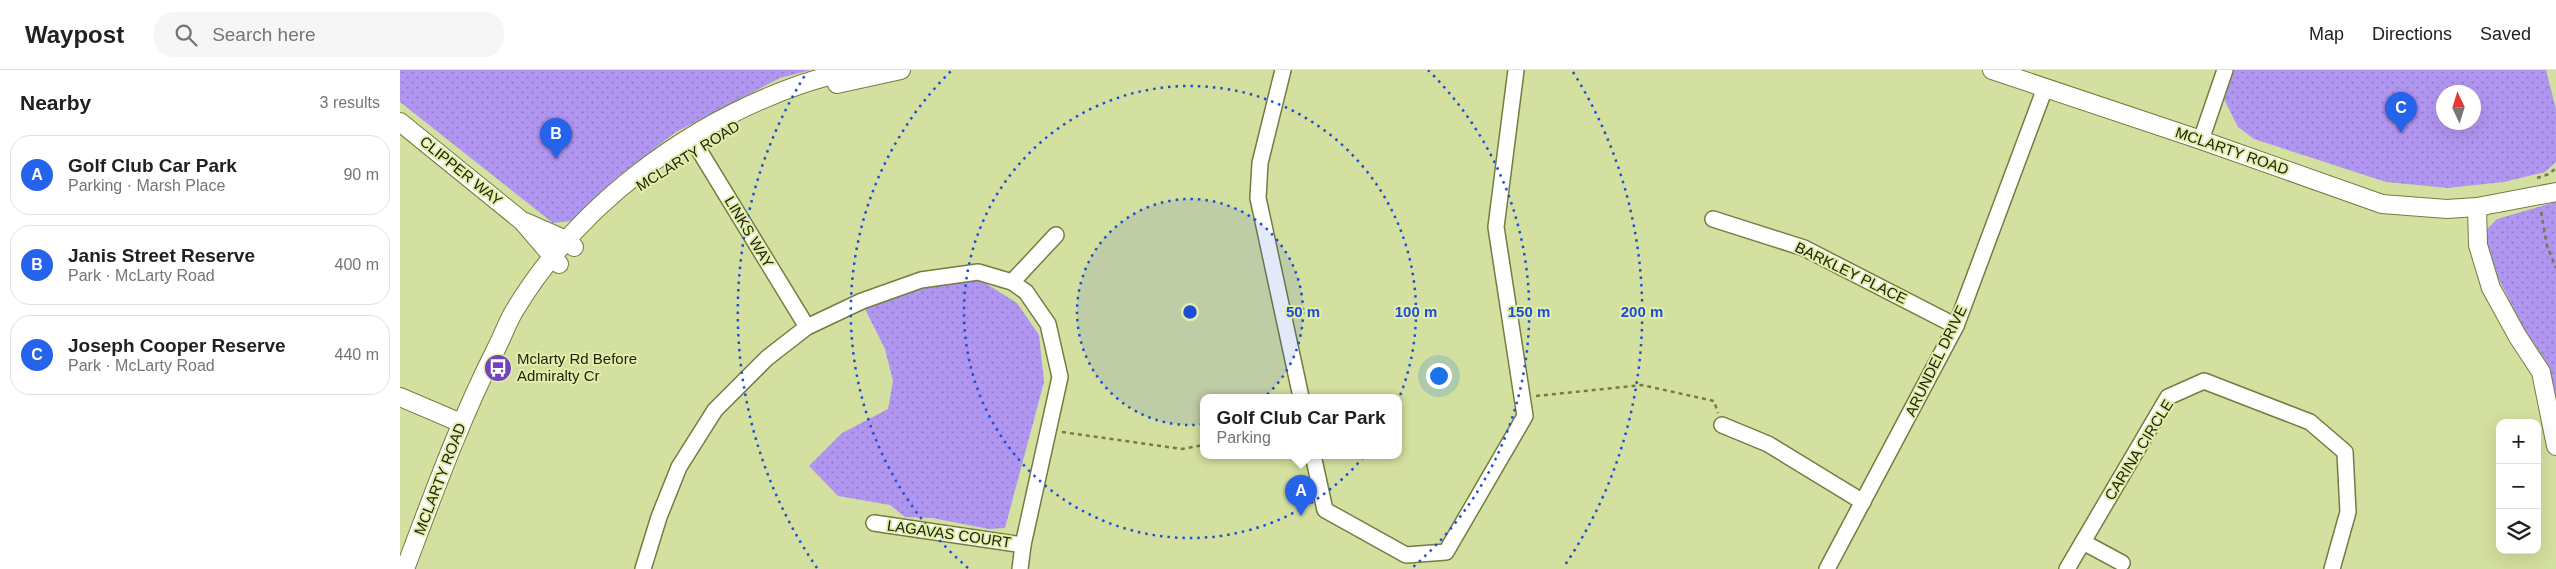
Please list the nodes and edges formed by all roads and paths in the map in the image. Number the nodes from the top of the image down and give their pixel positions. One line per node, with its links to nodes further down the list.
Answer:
1 (850, 70): 10 (street, MCLARTY ROAD)
2 (901, 70): 10 (street, MCLARTY ROAD)
3 (1283, 70): 22 (street)
4 (1516, 70): 24 (street)
5 (1992, 70): 7 (street, MCLARTY ROAD)
6 (2225, 70): 9 (street)
7 (2045, 88): 9 (street, MCLARTY ROAD); 20 (street, ARUNDEL DRIVE)
8 (400, 122): 14 (street, CLIPPER WAY)
9 (2200, 140): 12 (street, MCLARTY ROAD)
10 (694, 142): 16 (street, MCLARTY ROAD); 21 (street, LINKS WAY)
11 (2548, 191): 12 (street, MCLARTY ROAD); 18 (path)
12 (2477, 207): 29 (street)
13 (1713, 219): 20 (street, BARKLEY PLACE)
14 (522, 221): 16 (street, CLIPPER WAY); 17 (street, CLIPPER WAY)
15 (1056, 235): 19 (street)
16 (570, 244): 17 (street, MCLARTY ROAD)
17 (556, 262): 25 (street, MCLARTY ROAD)
18 (2556, 268)
19 (1012, 282): 21 (street); 27 (street)
20 (1956, 326): 31 (street, ARUNDEL DRIVE)
21 (807, 327): 37 (street)
22 (1300, 394)
23 (400, 397): 25 (street)
24 (1522, 397): 26 (path); 30 (street)
25 (461, 423): 36 (street, MCLARTY ROAD)
26 (1722, 425): 31 (street)
27 (1048, 430): 28 (path); 34 (street)
28 (1200, 446)
29 (2556, 446)
30 (1314, 459)
31 (1863, 502): 39 (street, ARUNDEL DRIVE)
32 (874, 523): 34 (street, LAGAVAS COURT)
33 (2083, 542): 35 (street); 40 (street, CARINA CIRCLE); 41 (street, CARINA CIRCLE)
34 (1023, 545): 38 (street)
35 (2122, 563)
36 (404, 569)
37 (643, 569)
38 (1020, 569)
39 (1827, 569)
40 (2067, 569)
41 (2332, 569)

